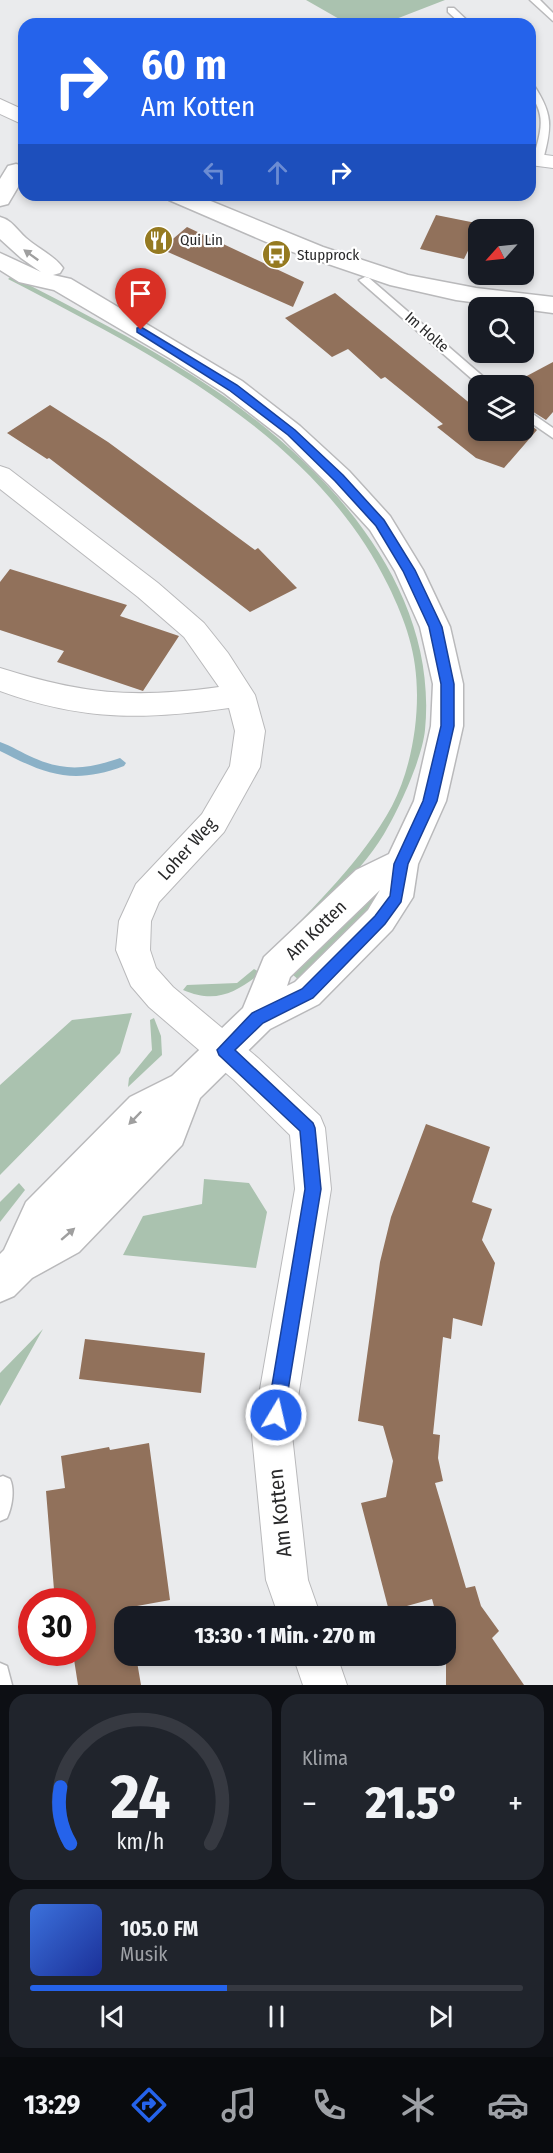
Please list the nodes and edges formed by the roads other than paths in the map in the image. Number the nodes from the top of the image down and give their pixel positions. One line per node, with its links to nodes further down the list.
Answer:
1 (535, 0): 4 (lane)
2 (451, 10): 3 (lane)
3 (460, 18)
4 (553, 18)
5 (536, 93): 8 (lane)
6 (0, 105): 7 (street)
7 (18, 116)
8 (540, 160)
9 (13, 171): 10 (main road)
10 (0, 199)
11 (190, 201): 16 (main road)
12 (0, 224): 15 (main road, one-way to 12)
13 (0, 260): 15 (main road)
14 (365, 280): 17 (lane, Im Holte)
15 (62, 284): 24 (main road)
16 (553, 305)
17 (475, 375)
18 (534, 420): 19 (lane)
19 (553, 434)
20 (0, 476): 22 (street, Loher Weg)
21 (0, 679): 22 (street)
22 (240, 695): 23 (street, Loher Weg)
23 (161, 997): 24 (street, Am Kotten)
24 (224, 1050): 25 (main road); 28 (street, Am Kotten)
25 (9, 1273)
26 (3, 1486): 27 (lane)
27 (0, 1511)
28 (296, 1606)
29 (318, 1666): 32 (street)
30 (0, 1673): 31 (lane)
31 (2, 1685)
32 (325, 1685)

